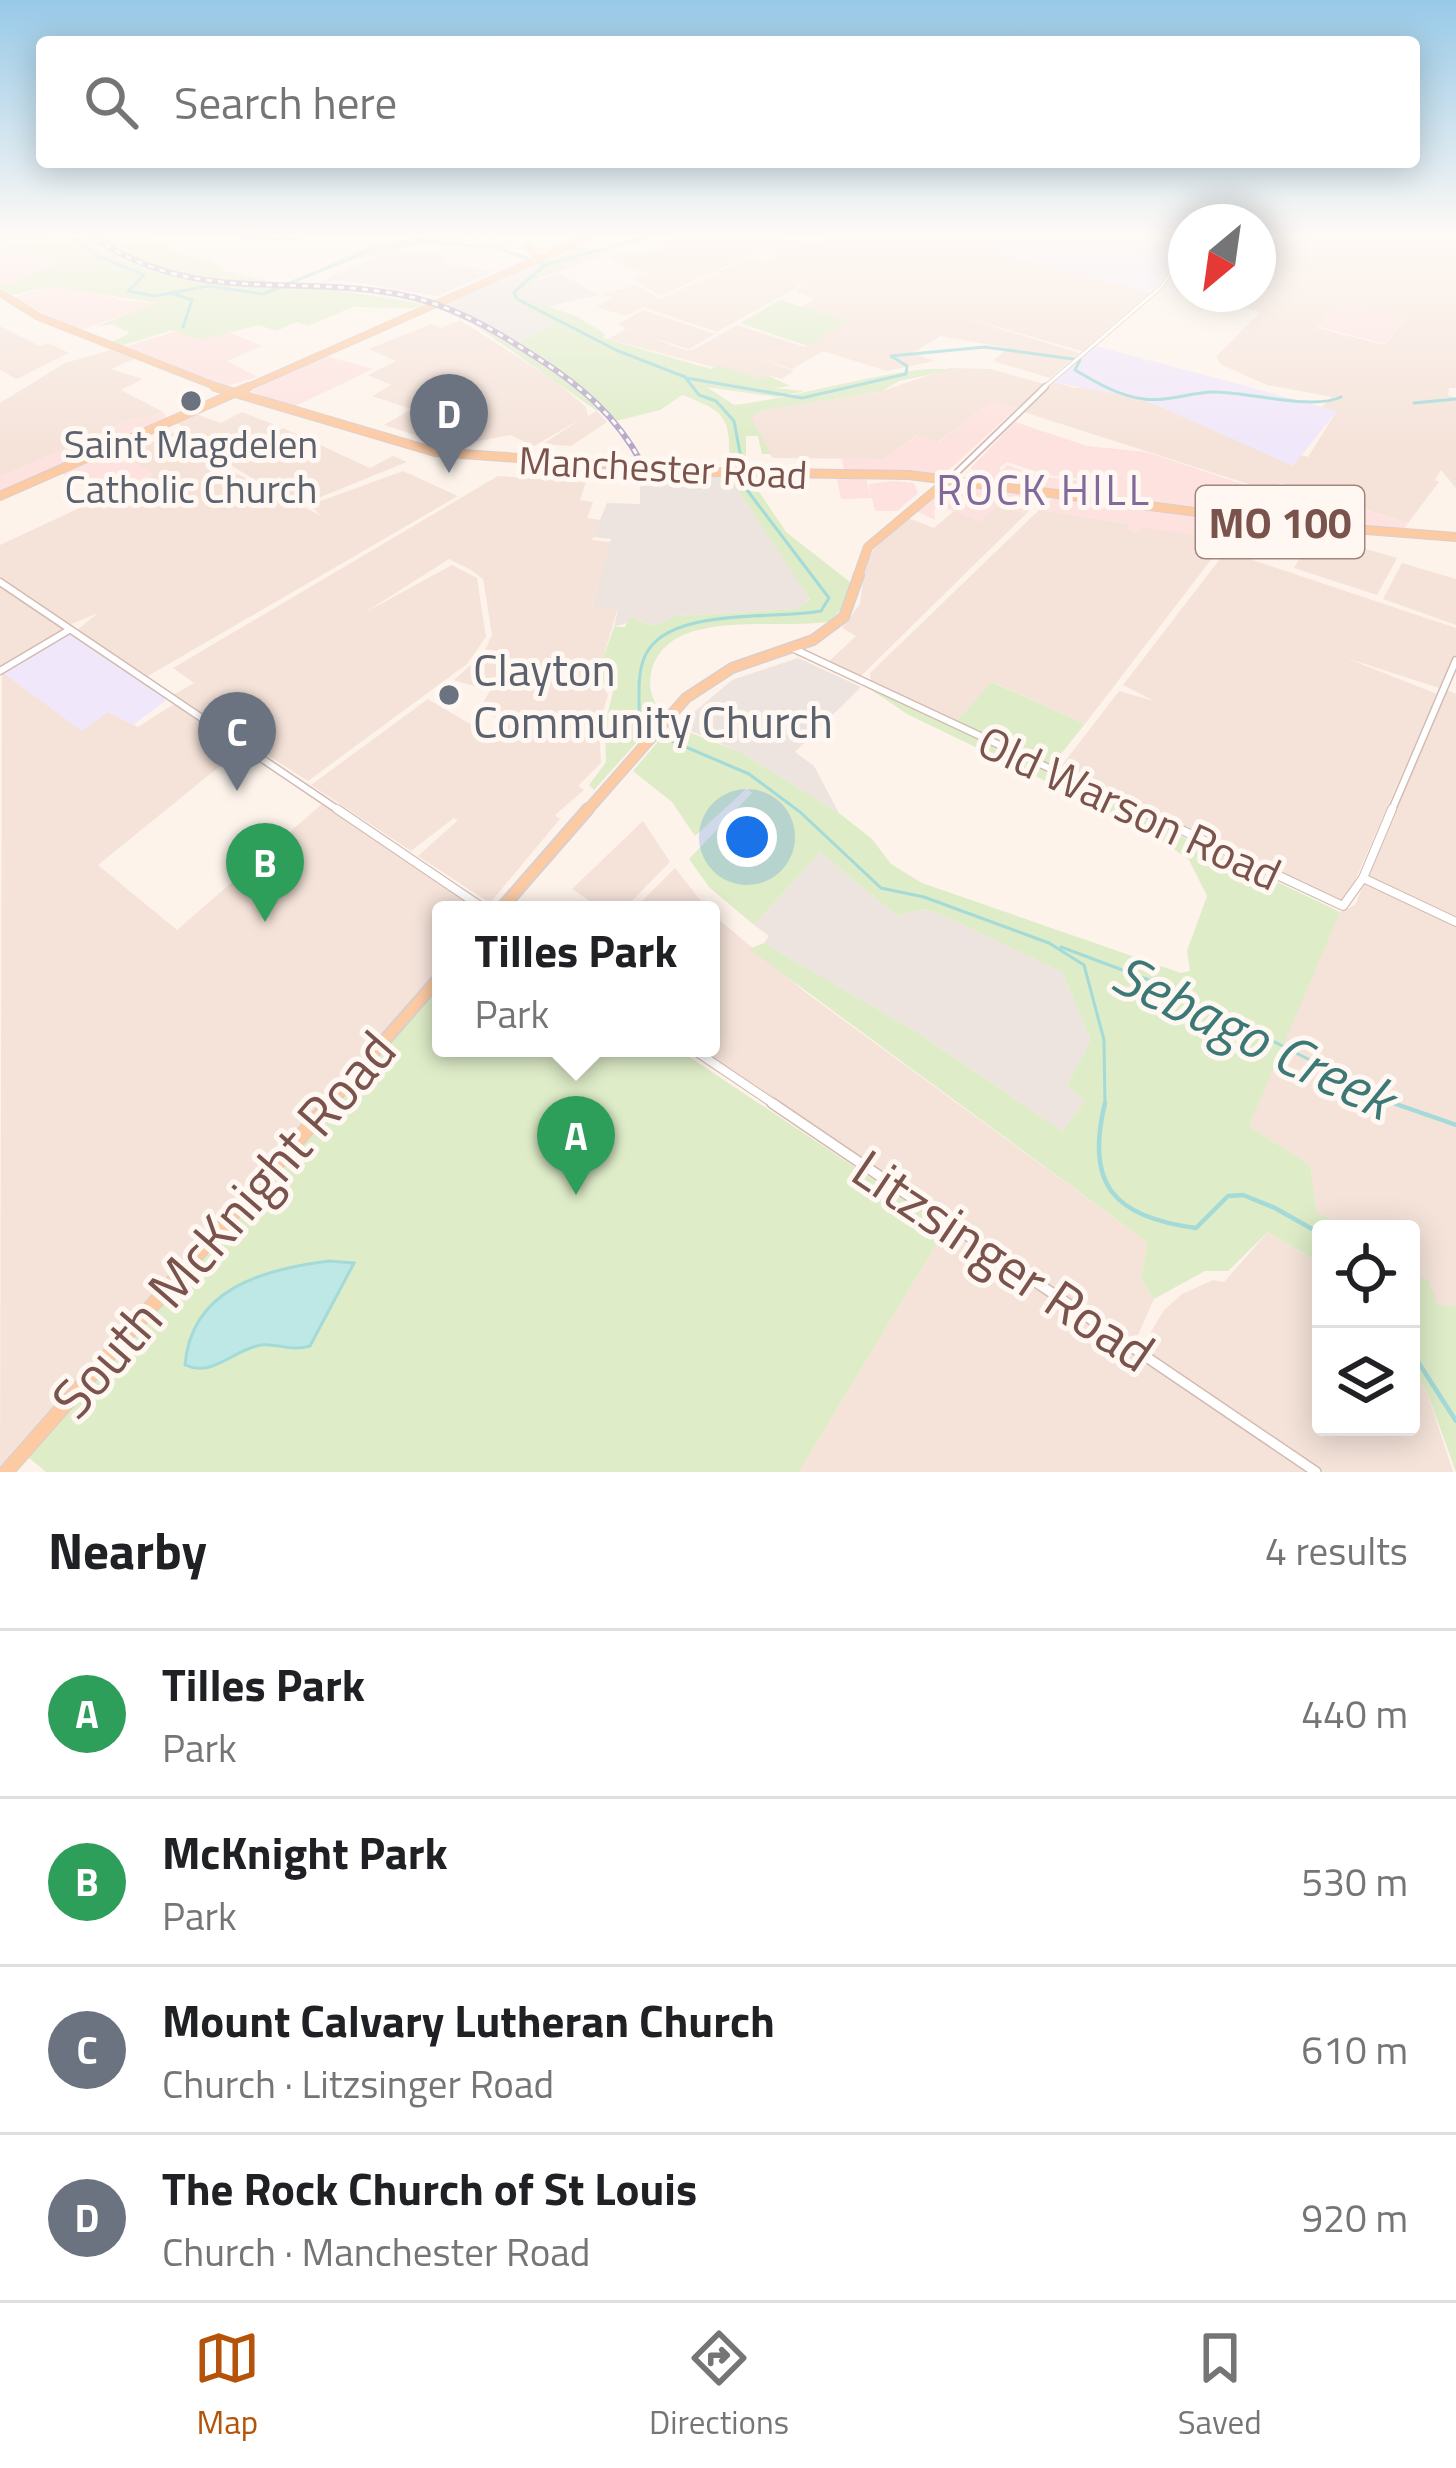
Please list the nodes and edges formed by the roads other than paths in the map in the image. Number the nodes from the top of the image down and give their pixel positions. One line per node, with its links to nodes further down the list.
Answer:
1 (22, 307): 5 (main road, Manchester Road / MO 100)
2 (425, 307): 4 (main road)
3 (1138, 307): 7 (street)
4 (274, 374): 5 (main road); 5 (main road)
5 (242, 392): 6 (main road); 6 (main road); 8 (main road, Manchester Road / MO 100)
6 (212, 401): 12 (main road)
7 (958, 470): 9 (street); 10 (main road)
8 (897, 476): 9 (main road, Manchester Road / MO 100); 9 (main road, Manchester Road / MO 100)
9 (938, 482): 10 (main road, Manchester Road / MO 100); 11 (main road, Manchester Road / MO 100); 16 (main road)
10 (967, 482): 11 (main road, Manchester Road / MO 100)
11 (1019, 490): 13 (main road, Manchester Road / MO 100)
12 (0, 496)
13 (1456, 537)
14 (0, 582): 15 (street)
15 (70, 629): 18 (street); 20 (street)
16 (792, 649): 19 (street, Old Warson Road); 21 (main road)
17 (1456, 661): 19 (street)
18 (0, 671)
19 (1363, 878): 22 (street)
20 (473, 901)
21 (508, 901)
22 (1456, 922)
23 (432, 986): 25 (main road, South McKnight Road)
24 (704, 1057): 26 (street, Litzsinger Road)
25 (6, 1472)
26 (1316, 1472)

